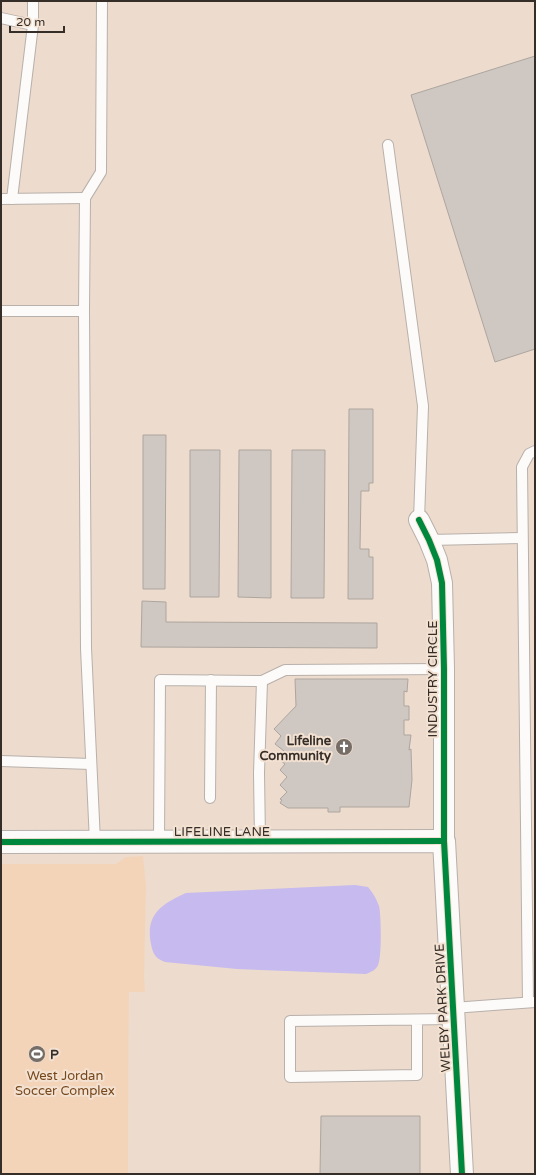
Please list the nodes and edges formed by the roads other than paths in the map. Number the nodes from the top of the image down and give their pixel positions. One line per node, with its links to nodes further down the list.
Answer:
1 (33, 1): 4 (lane)
2 (102, 1): 6 (lane)
3 (1, 18): 4 (lane)
4 (33, 25): 8 (lane)
5 (388, 145): 12 (lane)
6 (85, 198): 8 (lane); 10 (lane)
7 (1, 199): 8 (lane)
8 (12, 199)
9 (1, 311): 10 (lane)
10 (84, 311): 19 (lane)
11 (535, 451): 13 (lane)
12 (419, 520): 14 (street, INDUSTRY CIRCLE)
13 (522, 538): 14 (lane); 26 (lane)
14 (429, 540): 15 (street, INDUSTRY CIRCLE)
15 (444, 669): 17 (lane); 25 (street, INDUSTRY CIRCLE)
16 (211, 680): 17 (lane); 20 (lane); 23 (lane)
17 (262, 681): 24 (lane)
18 (1, 761): 19 (lane)
19 (91, 764): 22 (lane)
20 (210, 798)
21 (1, 842): 22 (street, LIFELINE LANE)
22 (95, 842): 23 (street, LIFELINE LANE)
23 (159, 842): 24 (street, LIFELINE LANE)
24 (260, 842): 25 (street, LIFELINE LANE)
25 (444, 842): 27 (street, WELBY PARK DRIVE)
26 (532, 1002): 27 (lane)
27 (453, 1014): 28 (lane); 29 (street, WELBY PARK DRIVE)
28 (417, 1020): 28 (lane)
29 (462, 1174)

